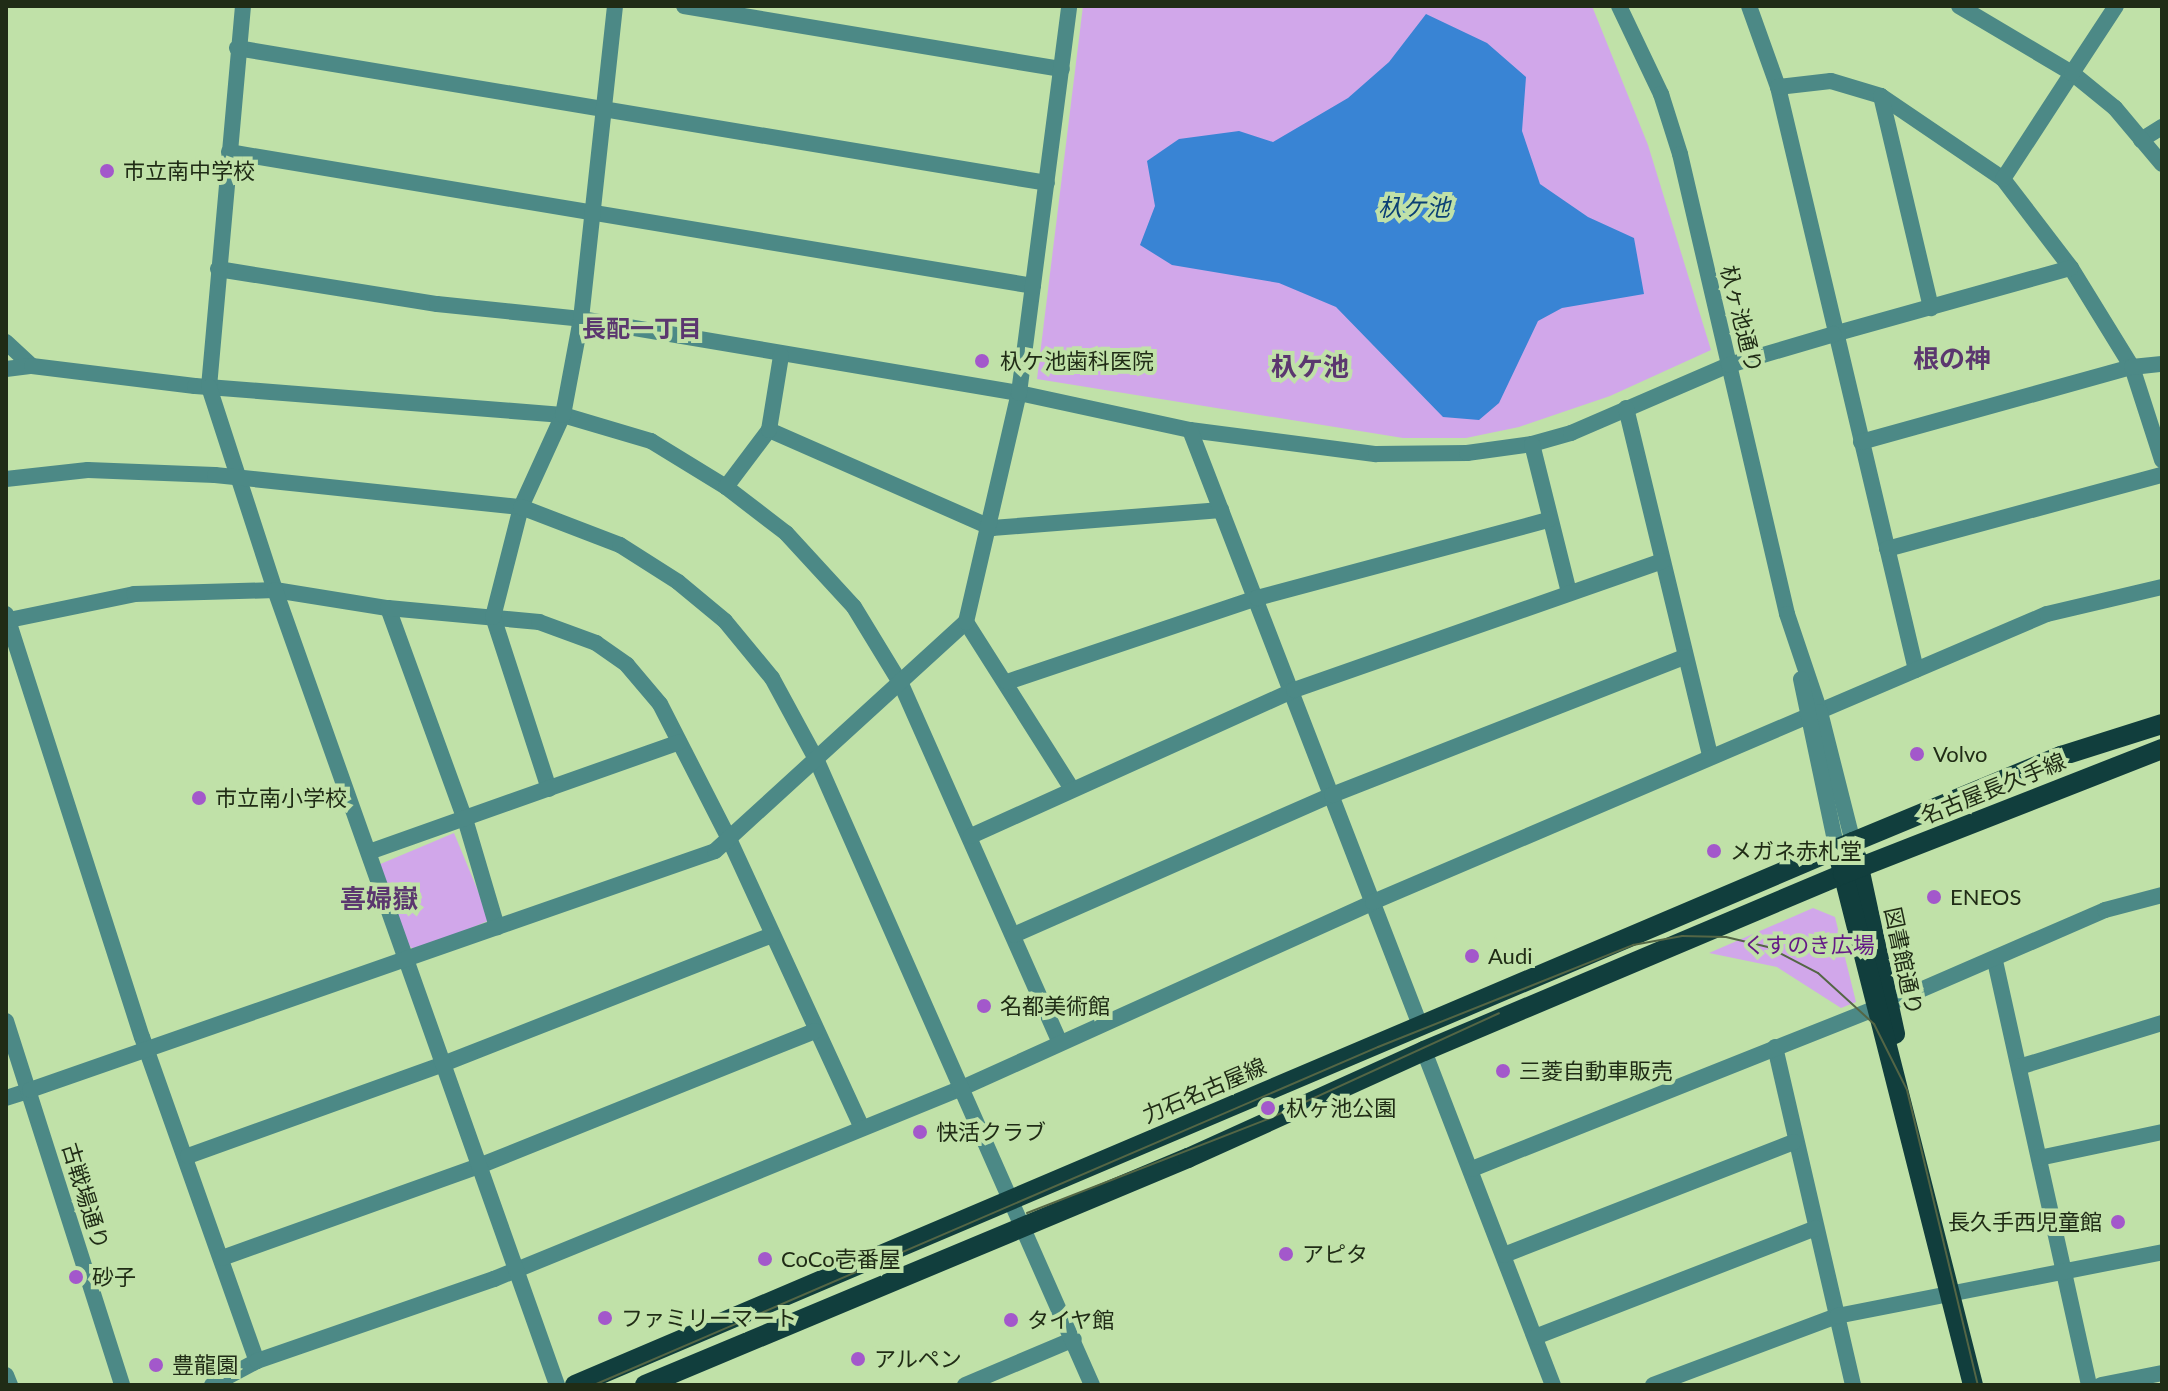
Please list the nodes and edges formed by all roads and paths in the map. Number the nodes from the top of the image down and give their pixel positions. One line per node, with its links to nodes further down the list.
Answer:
1 (243, 6): 9 (street)
2 (615, 6): 14 (street)
3 (684, 6): 10 (street)
4 (1069, 6): 10 (street)
5 (1749, 6): 12 (street)
6 (1959, 6): 11 (street)
7 (2116, 6): 11 (street)
8 (1622, 7): 31 (street, 杁ヶ池通り)
9 (237, 48): 14 (street); 17 (street)
10 (1062, 69): 20 (street)
11 (2072, 73): 16 (street); 19 (street)
12 (1778, 87): 13 (street); 27 (street)
13 (1881, 96): 19 (street); 25 (street)
14 (604, 107): 20 (street); 21 (street)
15 (2162, 127): 16 (street)
16 (2141, 140): 18 (street)
17 (229, 152): 21 (street); 23 (street)
18 (2162, 164)
19 (2003, 179): 22 (street)
20 (1047, 183): 24 (street)
21 (593, 213): 24 (street); 26 (street)
22 (2071, 268): 25 (street); 33 (street)
23 (218, 269): 26 (street); 35 (street)
24 (1033, 286): 36 (street)
25 (1931, 308): 27 (street)
26 (581, 319): 29 (street); 38 (street)
27 (1834, 334): 31 (street); 41 (street)
28 (6, 342): 32 (street)
29 (781, 356): 36 (street); 39 (street)
30 (2162, 364): 33 (street)
31 (1729, 365): 37 (street); 67 (street, 杁ヶ池通り)
32 (32, 366): 34 (street); 35 (street)
33 (2132, 367): 41 (street); 43 (street)
34 (6, 369)
35 (209, 387): 38 (street); 45 (street)
36 (1019, 393): 40 (street); 51 (street)
37 (1626, 408): 42 (street); 53 (street)
38 (563, 415): 47 (street); 48 (street)
39 (769, 430): 47 (street); 51 (street)
40 (1190, 430): 42 (street); 49 (street)
41 (1861, 442): 52 (street)
42 (1532, 444): 50 (street)
43 (2162, 460)
44 (2162, 475): 52 (street)
45 (238, 478): 46 (street); 48 (street); 55 (street)
46 (6, 479)
47 (726, 487): 65 (street)
48 (521, 507): 60 (street); 72 (street)
49 (1221, 510): 51 (street); 57 (street)
50 (1549, 520): 56 (street); 57 (street)
51 (992, 528): 61 (street)
52 (1887, 549): 63 (street)
53 (1662, 561): 56 (street); 62 (street)
54 (2162, 587): 63 (street)
55 (275, 590): 58 (street); 59 (street); 80 (street)
56 (1569, 592): 66 (street)
57 (1257, 598): 64 (street); 66 (street)
58 (388, 608): 60 (street); 76 (street)
59 (8, 617): 97 (street)
60 (493, 617): 69 (street); 73 (street)
61 (966, 622): 64 (street); 65 (street)
62 (1684, 657): 71 (street); 75 (street)
63 (1916, 670): 67 (street)
64 (1007, 682): 74 (street)
65 (901, 684): 72 (street); 77 (street)
66 (1294, 690): 74 (street); 75 (street)
67 (1813, 715): 71 (street); 79 (street, 杁ヶ池通り)
68 (2162, 724): 79 (main road, 名古屋長久手線)
69 (679, 742): 73 (street); 78 (street)
70 (2162, 749): 81 (main road, 名古屋長久手線)
71 (1710, 755): 83 (street)
72 (817, 761): 78 (street); 100 (street)
73 (549, 789): 76 (street)
74 (1072, 789): 77 (street)
75 (1332, 795): 83 (street); 86 (street)
76 (465, 819): 80 (street); 84 (street)
77 (971, 836): 86 (street)
78 (730, 841): 84 (street); 85 (street)
79 (1845, 846): 81 (main road, 図書館通り); 92 (main road, 力石名古屋線)
80 (369, 852): 87 (street)
81 (1851, 871): 89 (main road, 図書館通り); 96 (main road)
82 (2162, 895): 88 (street)
83 (1373, 902): 92 (street); 94 (street)
84 (497, 927): 87 (street)
85 (772, 935): 93 (street); 98 (street)
86 (1014, 935): 94 (street)
87 (405, 959): 97 (street); 98 (street)
88 (1995, 961): 89 (street); 99 (street)
89 (1882, 1007): 95 (street); 118 (main road, 図書館通り)
90 (6, 1021): 101 (street, 古戦場通り)
91 (2162, 1023): 99 (street)
92 (1420, 1025): 110 (main road, 力石名古屋線)
93 (815, 1031): 103 (street); 108 (street)
94 (1060, 1042): 100 (street)
95 (1775, 1047): 105 (street); 109 (street)
96 (1424, 1051): 109 (street); 111 (main road)
97 (147, 1053): 101 (street); 106 (street)
98 (443, 1064): 106 (street); 108 (street)
99 (2019, 1067): 107 (street)
100 (962, 1088): 103 (street); 110 (street)
101 (30, 1090): 102 (street); 124 (street, 古戦場通り)
102 (6, 1098)
103 (862, 1128): 116 (street)
104 (2162, 1132): 107 (street)
105 (1794, 1142): 112 (street); 114 (street)
106 (188, 1156): 115 (street)
107 (2039, 1158): 117 (street)
108 (479, 1166): 115 (street); 116 (street)
109 (1472, 1169): 114 (street)
110 (1010, 1198): 111 (street); 127 (main road, 力石名古屋線)
111 (1024, 1227): 121 (street); 128 (main road)
112 (1816, 1228): 119 (street); 120 (street)
113 (2162, 1252): 117 (street)
114 (1504, 1255): 120 (street)
115 (222, 1258): 122 (street)
116 (518, 1270): 122 (street); 126 (street)
117 (2060, 1271): 118 (street); 135 (street)
118 (1951, 1294): 119 (street); 134 (main road, 図書館通り)
119 (1837, 1316): 132 (street); 133 (street)
120 (1535, 1337): 131 (street)
121 (1074, 1339): 129 (street); 130 (street)
122 (257, 1361): 125 (street)
123 (2162, 1373): 136 (street)
124 (122, 1385)
125 (212, 1385)
126 (557, 1385)
127 (575, 1385)
128 (645, 1385)
129 (965, 1385)
130 (1092, 1385)
131 (1553, 1385)
132 (1653, 1385)
133 (1853, 1385)
134 (1973, 1385)
135 (2089, 1385)
136 (2101, 1385)

